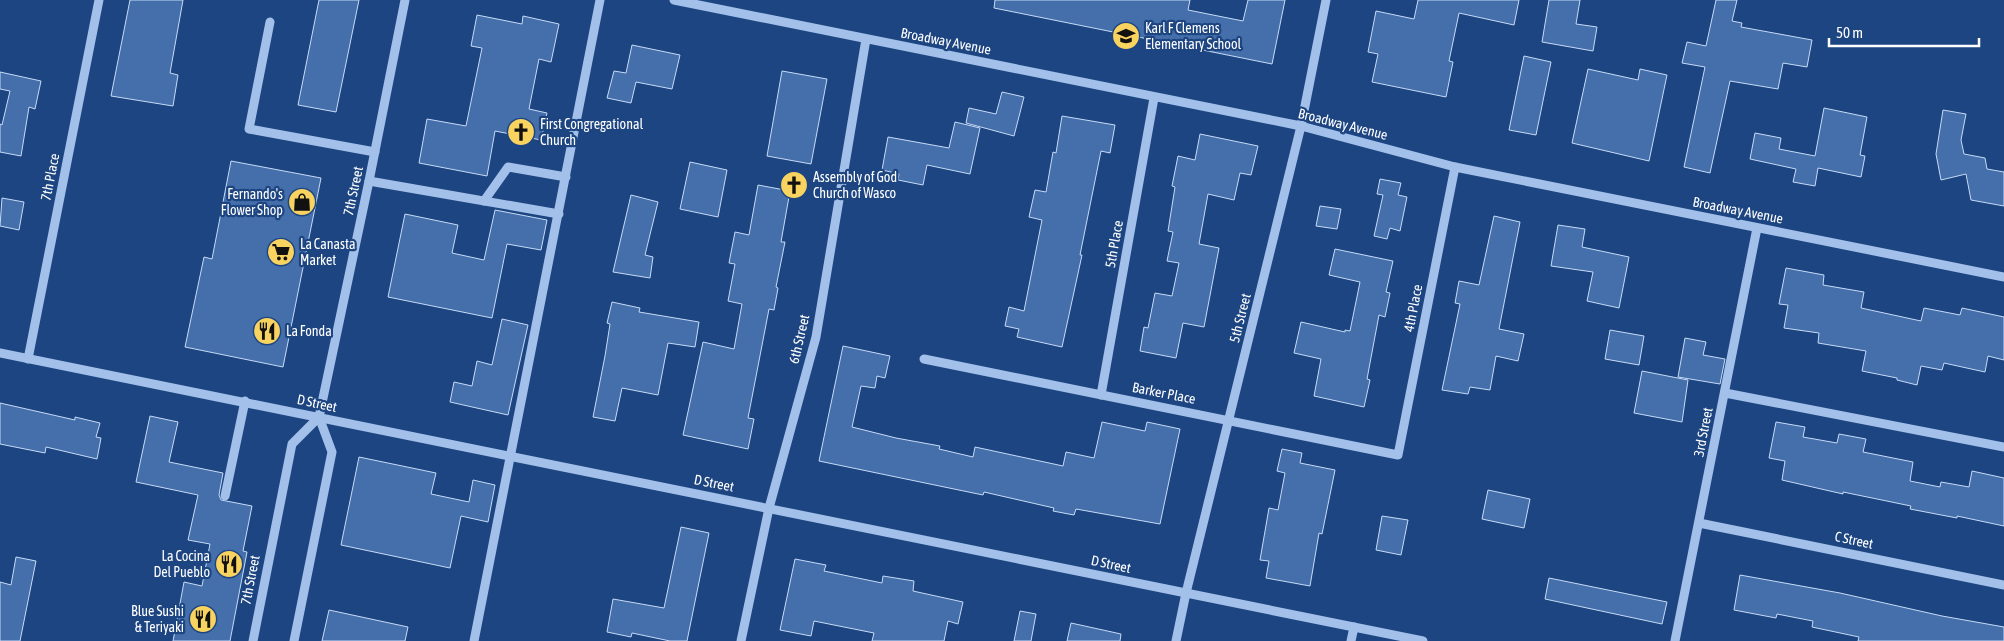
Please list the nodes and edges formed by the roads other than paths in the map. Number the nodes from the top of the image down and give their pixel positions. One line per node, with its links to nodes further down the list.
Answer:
1 (99, 0): 21 (street, 7th Place)
2 (405, 0): 12 (street, 7th Street)
3 (600, 0): 14 (street)
4 (674, 0): 7 (street, Broadway Avenue)
5 (722, 0): 7 (street)
6 (1326, 0): 11 (street, 5th Street)
7 (720, 10): 9 (street, Broadway Avenue)
8 (270, 22): 12 (street)
9 (866, 39): 10 (street, Broadway Avenue); 32 (street, 6th Street)
10 (1154, 98): 11 (street, Broadway Avenue); 24 (street, 5th Place)
11 (1300, 126): 13 (street, Broadway Avenue); 27 (street, 5th Street)
12 (375, 152): 15 (street, 7th Street)
13 (1455, 167): 18 (street, Broadway Avenue); 29 (street, 4th Place)
14 (566, 176): 16 (street); 17 (street)
15 (369, 181): 16 (street); 26 (street, 7th Street)
16 (484, 201): 17 (street)
17 (559, 214): 30 (street)
18 (1758, 228): 19 (street, Broadway Avenue); 23 (street, 3rd Street)
19 (2004, 278)
20 (0, 353): 21 (street, D Street)
21 (28, 359): 25 (street, D Street)
22 (924, 359): 24 (street, Barker Place)
23 (1725, 393): 28 (street); 33 (street, 3rd Street)
24 (1102, 395): 27 (street, Barker Place)
25 (244, 401): 26 (street, D Street); 31 (street)
26 (319, 417): 30 (street, D Street); 37 (street, 7th Street); 38 (street)
27 (1229, 420): 29 (street, Barker Place); 35 (street, 5th Street)
28 (2004, 447)
29 (1398, 455)
30 (512, 456): 32 (street, D Street); 39 (street)
31 (225, 496)
32 (769, 508): 35 (street, D Street); 40 (street, 6th Street)
33 (1699, 523): 34 (street, C Street); 44 (street, 3rd Street)
34 (2004, 585)
35 (1186, 593): 36 (street, D Street); 41 (street, 5th Street)
36 (1354, 627): 42 (street); 43 (street, D Street)
37 (253, 641)
38 (294, 641)
39 (474, 641)
40 (741, 641)
41 (1176, 641)
42 (1351, 641)
43 (1423, 641)
44 (1676, 641)

